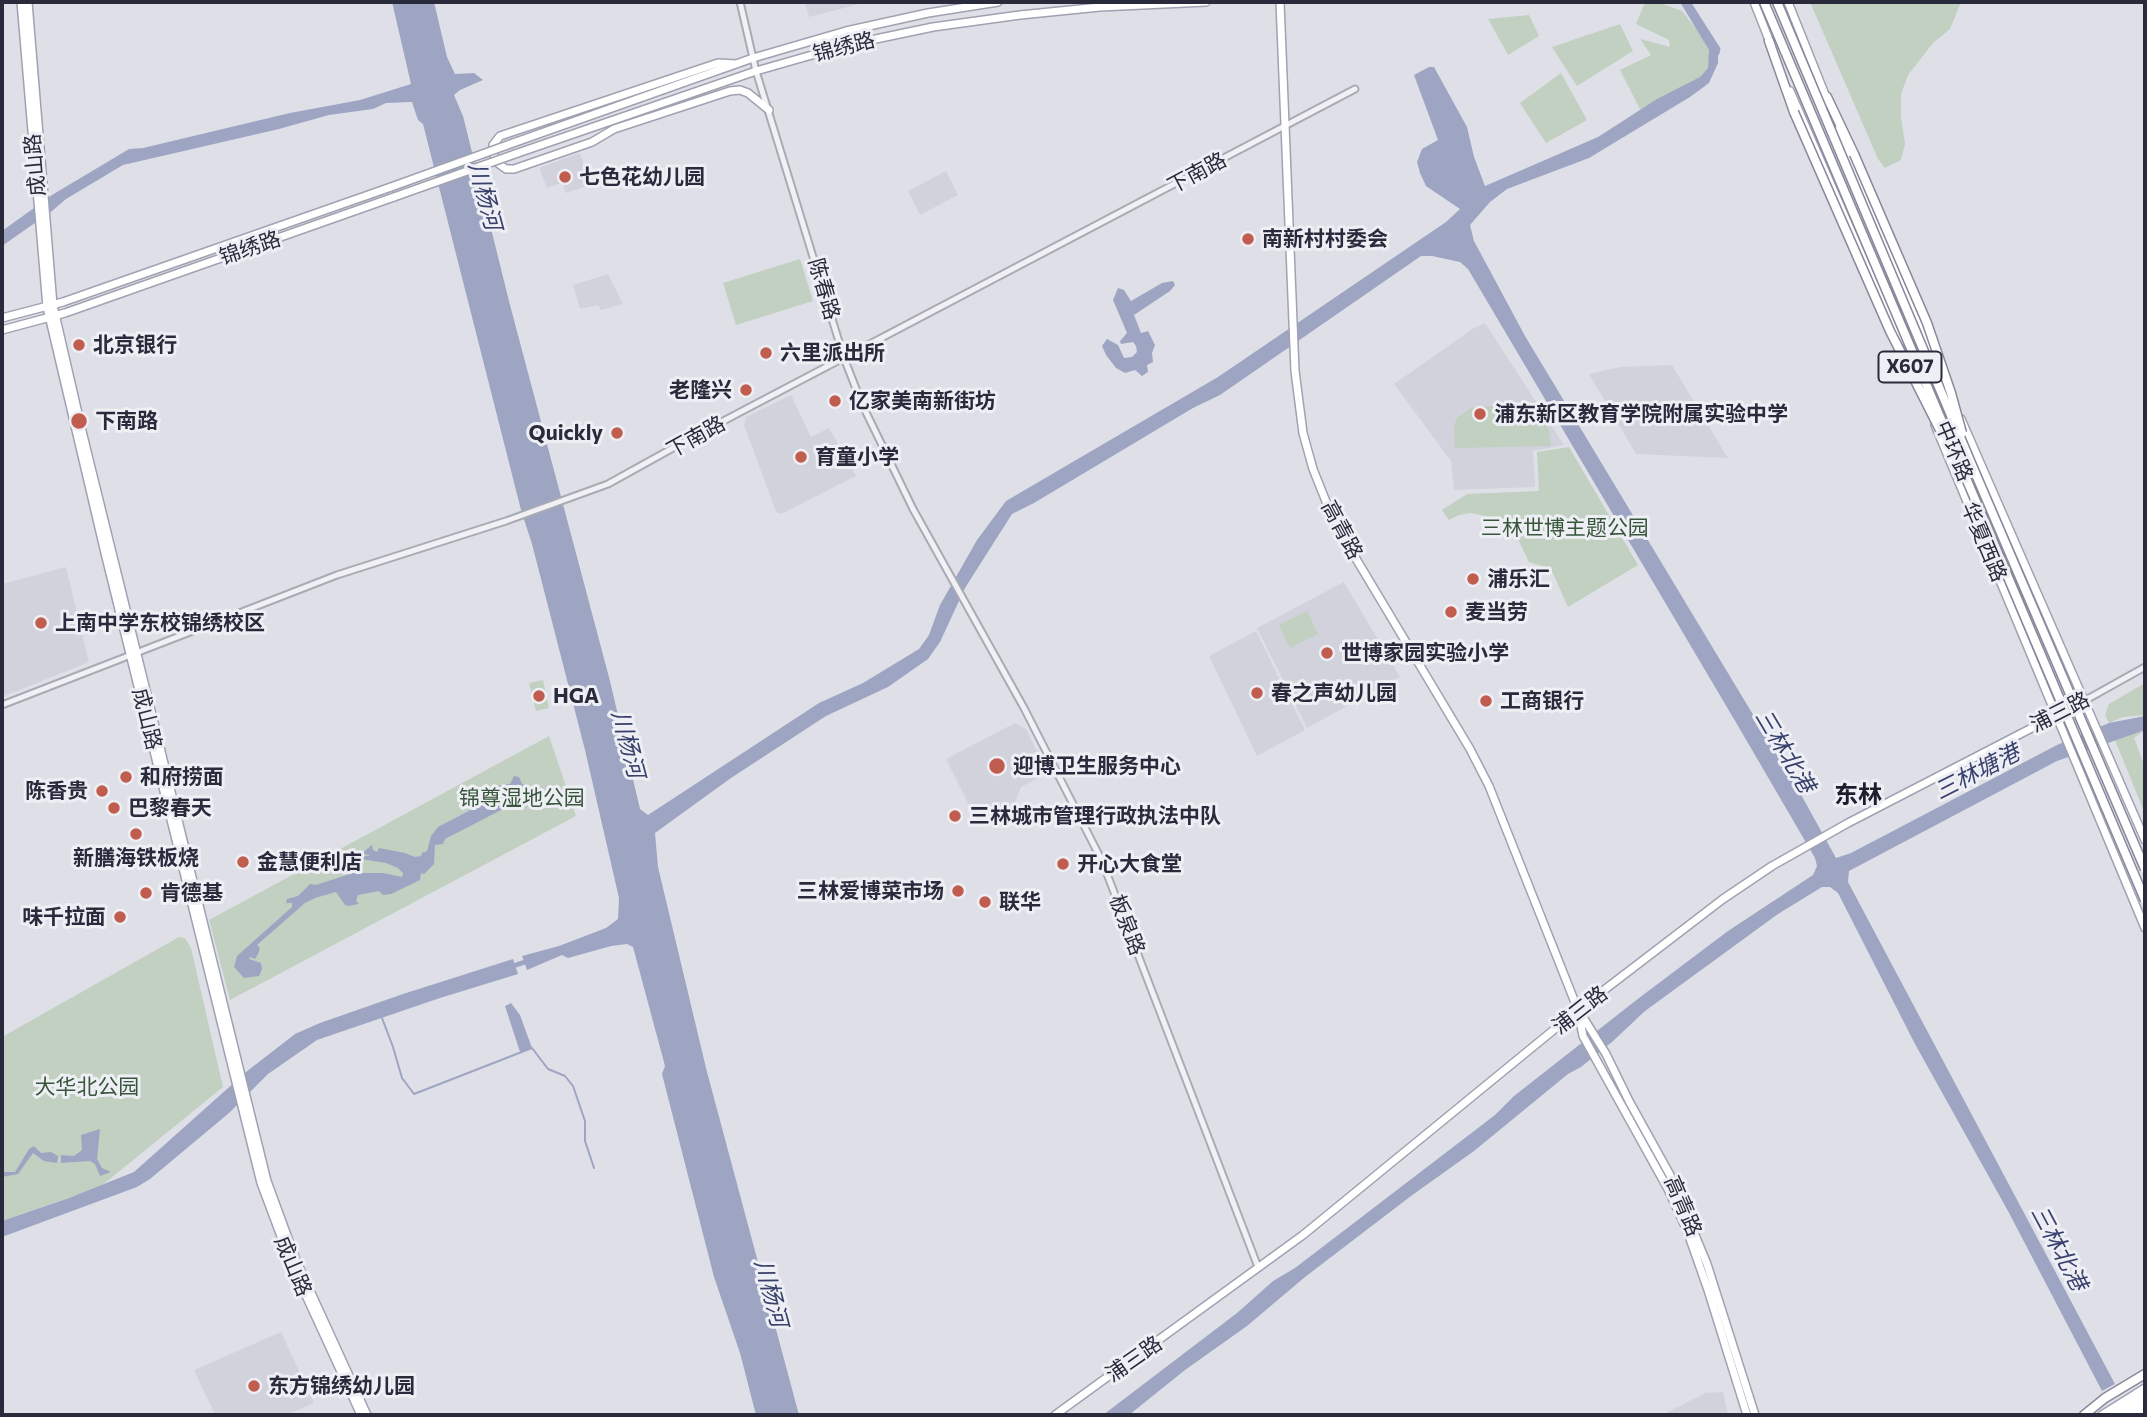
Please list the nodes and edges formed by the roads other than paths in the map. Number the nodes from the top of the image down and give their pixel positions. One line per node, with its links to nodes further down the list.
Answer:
1 (21, 2): 19 (main road, 成山路)
2 (28, 2): 19 (main road, 成山路)
3 (740, 2): 12 (street, 陈春路)
4 (998, 2): 12 (main road, 锦绣路)
5 (1206, 2): 14 (main road, 锦绣路)
6 (1280, 2): 18 (main road, 高青路)
7 (1754, 2): 11 (main road, 华夏西路 / X607)
8 (1764, 2): 26 (highway, 中环路, bridge)
9 (1777, 2): 25 (highway, 中环路, bridge)
10 (1787, 2): 16 (main road, 华夏西路 / X607)
11 (1769, 41): 26 (highway, bridge); 32 (main road, 华夏西路 / X607)
12 (753, 58): 13 (main road, 锦绣路); 14 (street, 陈春路)
13 (736, 64): 17 (main road, 锦绣路); 20 (main road, 锦绣路, bridge)
14 (756, 71): 17 (street, 陈春路); 22 (main road, 锦绣路, bridge)
15 (1355, 89): 18 (street, 下南路)
16 (1827, 97): 25 (highway, bridge); 30 (main road, 华夏西路 / X607)
17 (769, 110): 24 (street, 陈春路)
18 (1285, 127): 24 (street, 下南路); 37 (main road, 高青路)
19 (40, 186): 20 (main road, 成山路)
20 (50, 306): 21 (main road, 锦绣路); 22 (main road, 成山路)
21 (2, 317)
22 (52, 317): 23 (main road, 锦绣路); 28 (main road, 成山路)
23 (2, 330)
24 (844, 358): 27 (street, 陈春路); 28 (street, 下南路)
25 (1970, 463): 34 (highway, 中环路, bridge)
26 (1961, 468): 35 (highway, 中环路, bridge)
27 (962, 599): 39 (street, 板泉路)
28 (134, 655): 31 (street, 下南路); 38 (main road, 成山路)
29 (2145, 667): 30 (street, 浦三路)
30 (2084, 701): 32 (main road, 浦三路); 33 (main road, 华夏西路 / X607)
31 (2, 705)
32 (2056, 714): 36 (main road, 华夏西路 / X607); 37 (main road, 浦三路)
33 (2145, 840)
34 (2145, 869)
35 (2145, 900)
36 (2145, 928)
37 (1578, 1010): 39 (main road, 浦三路); 48 (main road, 高青路); 49 (main road, 高青路)
38 (244, 1103): 45 (main road, 成山路); 46 (main road, 成山路)
39 (1258, 1267): 47 (main road, 浦三路)
40 (2145, 1374): 50 (highway)
41 (2145, 1388): 43 (main road)
42 (2145, 1394): 43 (highway)
43 (2139, 1407): 44 (highway); 52 (highway)
44 (2112, 1413): 51 (main road)
45 (361, 1415)
46 (367, 1415)
47 (1055, 1415)
48 (1747, 1415)
49 (1755, 1415)
50 (2084, 1415)
51 (2102, 1415)
52 (2126, 1415)

